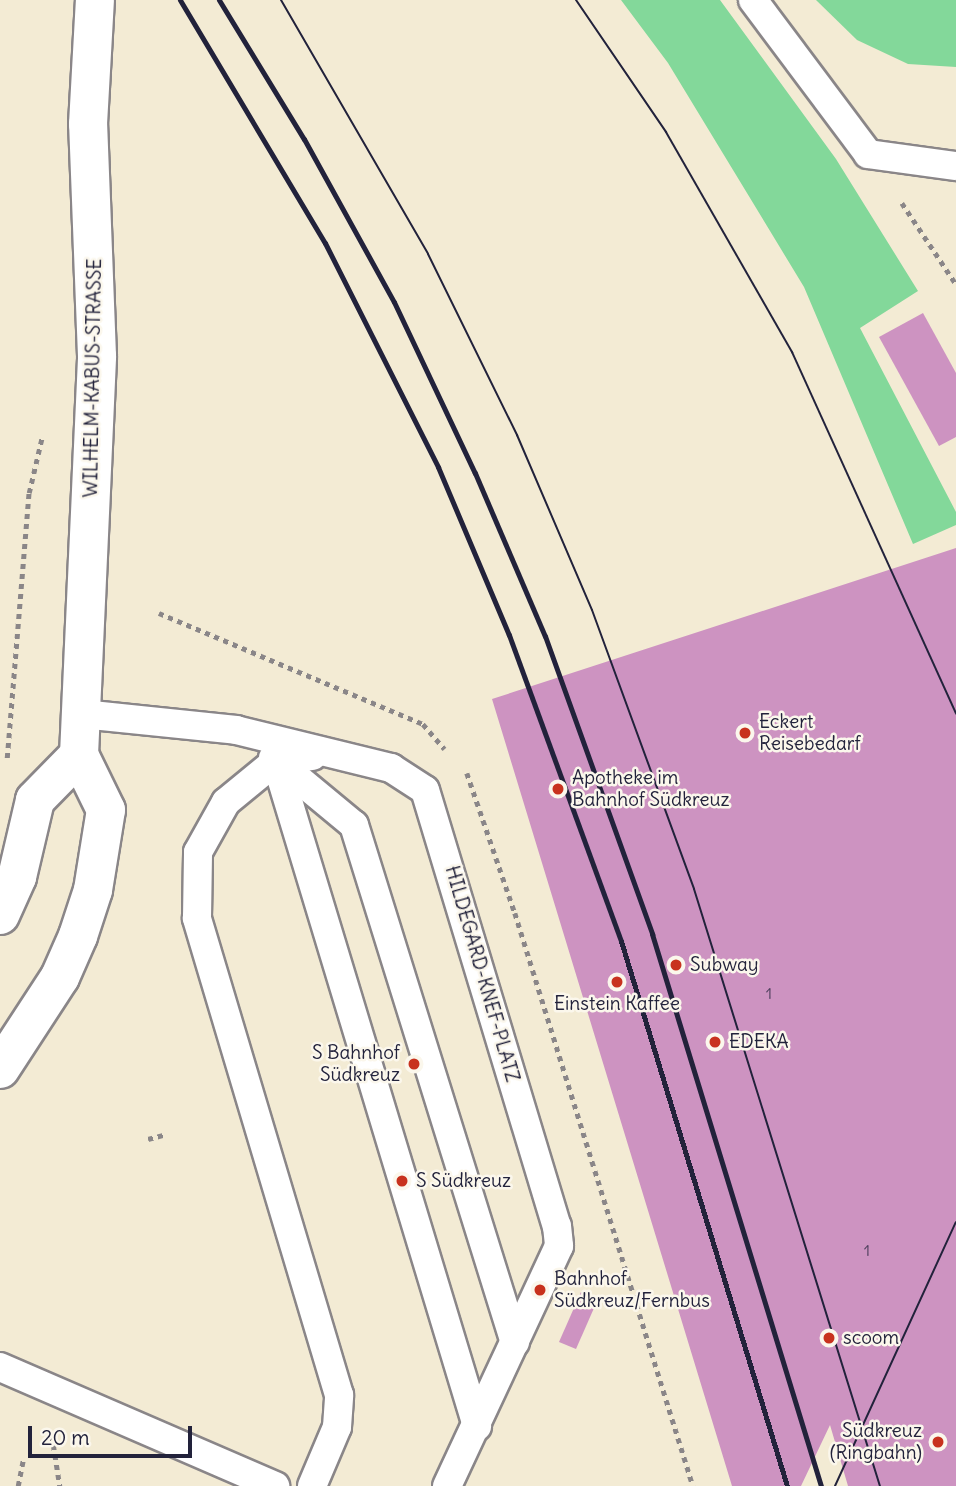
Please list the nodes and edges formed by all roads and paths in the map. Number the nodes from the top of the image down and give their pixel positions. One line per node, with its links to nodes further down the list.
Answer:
1 (95, 0): 8 (street, WILHELM-KABUS-STRASSE)
2 (753, 0): 3 (lane)
3 (868, 154): 4 (lane); 5 (path)
4 (956, 166)
5 (956, 284)
6 (42, 426): 13 (path)
7 (159, 613): 10 (path)
8 (82, 714): 9 (lane, HILDEGARD-KNEF-PLATZ); 12 (street, WILHELM-KABUS-STRASSE)
9 (236, 730): 11 (lane, HILDEGARD-KNEF-PLATZ); 14 (lane)
10 (447, 751)
11 (327, 754): 14 (lane); 20 (lane, HILDEGARD-KNEF-PLATZ)
12 (79, 755): 16 (street); 17 (street)
13 (7, 761)
14 (276, 761): 20 (lane); 22 (lane); 26 (lane)
15 (463, 769): 28 (path)
16 (0, 915)
17 (0, 1069)
18 (163, 1135): 19 (path)
19 (148, 1139)
20 (515, 1343): 22 (lane, HILDEGARD-KNEF-PLATZ)
21 (0, 1367): 25 (lane)
22 (477, 1426): 27 (lane, HILDEGARD-KNEF-PLATZ)
23 (23, 1460): 24 (path)
24 (18, 1486)
25 (275, 1486)
26 (312, 1486)
27 (447, 1486)
28 (693, 1486)

